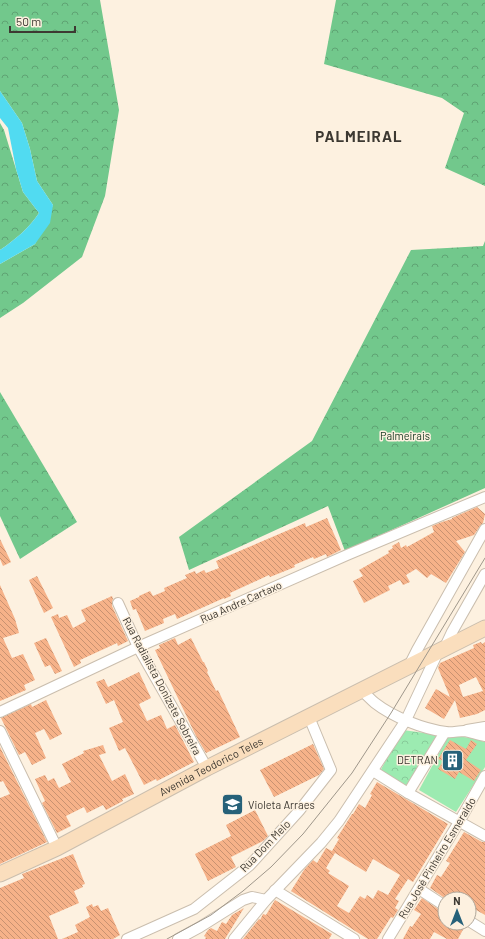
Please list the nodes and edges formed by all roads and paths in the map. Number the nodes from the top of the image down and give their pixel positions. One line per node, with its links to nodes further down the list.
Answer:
1 (485, 497): 6 (street, Rua Andre Cartaxo)
2 (485, 529): 8 (street)
3 (485, 574): 7 (street)
4 (118, 603): 6 (street, Rua Radialista Donizete Sobreira)
5 (485, 628): 7 (main road, Avenida Teodorico Teles)
6 (138, 647): 10 (street, Rua Andre Cartaxo); 18 (street, Rua Radialista Donizete Sobreira)
7 (441, 650): 8 (main road, Avenida Teodorico Teles); 12 (street)
8 (409, 666): 9 (main road, Avenida Teodorico Teles)
9 (361, 690): 11 (main road, Avenida Teodorico Teles); 12 (street)
10 (0, 712)
11 (309, 717): 18 (main road, Avenida Teodorico Teles); 30 (street, Rua Dom Melo)
12 (406, 720): 16 (street); 19 (street)
13 (485, 727): 15 (street)
14 (0, 731): 24 (street)
15 (463, 731): 16 (street); 17 (street)
16 (445, 732): 21 (street)
17 (485, 736)
18 (207, 768): 24 (main road, Avenida Teodorico Teles)
19 (373, 771): 21 (street); 27 (street)
20 (485, 776): 22 (street, Rua José Pinheiro Esmeraldo)
21 (408, 793): 22 (street)
22 (459, 822): 23 (street); 26 (street, Rua José Pinheiro Esmeraldo)
23 (485, 836)
24 (57, 848): 25 (main road, Avenida Teodorico Teles)
25 (0, 874)
26 (419, 889): 29 (street); 34 (street, Rua José Pinheiro Esmeraldo)
27 (275, 890): 28 (street); 33 (street)
28 (266, 900): 31 (street); 32 (street)
29 (437, 901)
30 (131, 937)
31 (178, 939)
32 (234, 939)
33 (354, 939)
34 (388, 939)

